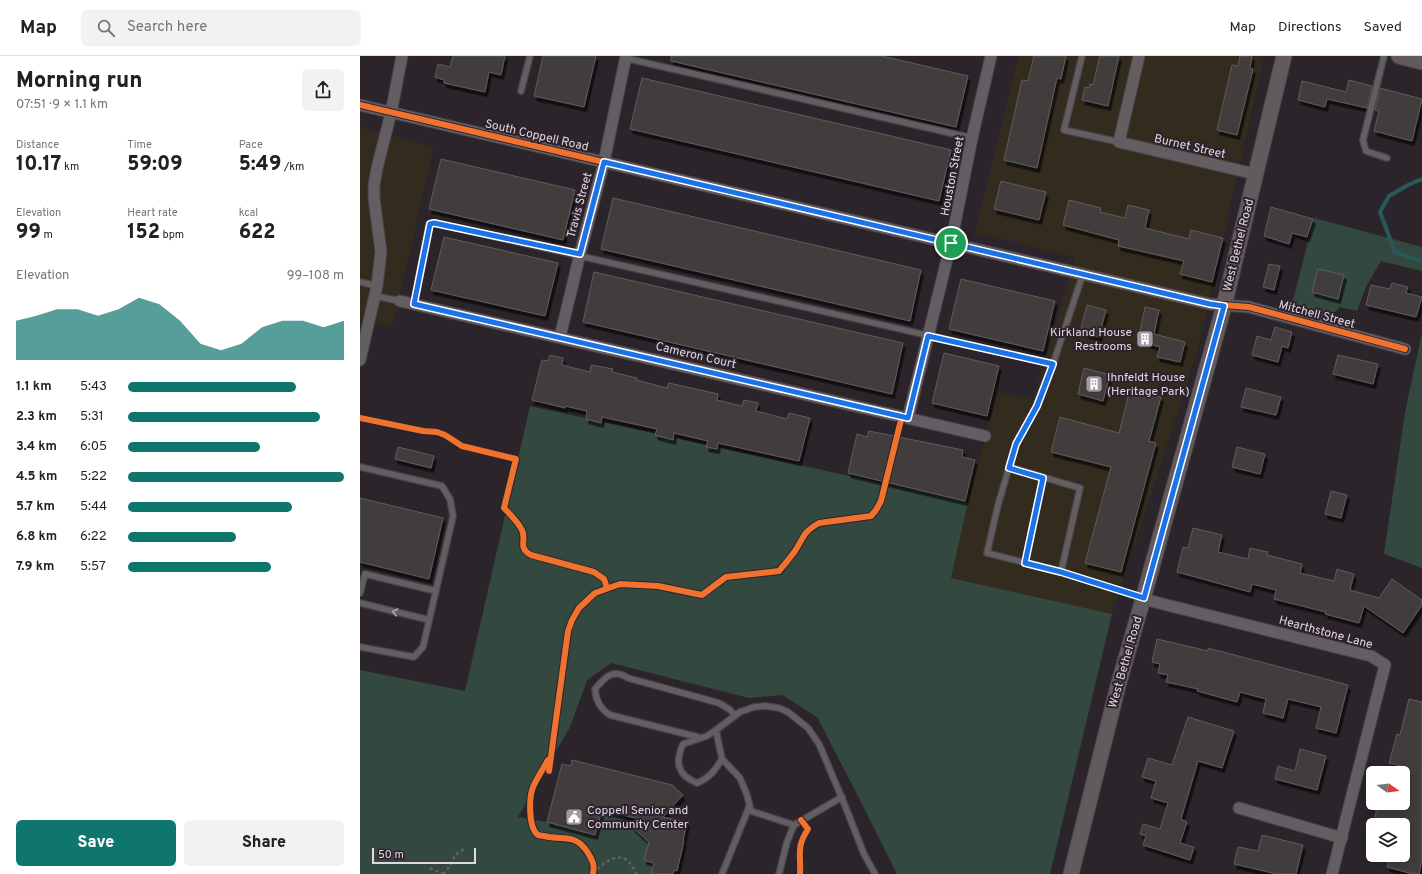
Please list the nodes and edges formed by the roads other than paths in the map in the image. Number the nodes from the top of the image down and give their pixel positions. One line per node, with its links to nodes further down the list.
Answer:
1 (402, 56): 13 (street)
2 (530, 56): 11 (lane)
3 (991, 56): 14 (street, Houston Street)
4 (1082, 56): 15 (lane)
5 (1139, 56): 15 (street)
6 (1284, 56): 18 (main road, West Bethel Road)
7 (1384, 56): 16 (lane)
8 (1399, 56): 10 (main road)
9 (626, 57): 14 (lane); 17 (street, Travis Street)
10 (1422, 62)
11 (521, 91)
12 (360, 105): 13 (street, South Coppell Road)
13 (391, 113): 17 (street, South Coppell Road); 23 (street)
14 (972, 138): 19 (street, Houston Street)
15 (1119, 142): 18 (street, Burnet Street)
16 (1387, 158)
17 (604, 162): 19 (street, South Coppell Road); 20 (street, Travis Street)
18 (1255, 174): 26 (main road, West Bethel Road)
19 (951, 243): 21 (street, South Coppell Road); 27 (street, Houston Street)
20 (580, 254): 25 (lane); 27 (lane); 28 (street, Travis Street)
21 (1083, 274): 26 (street, South Coppell Road); 31 (lane)
22 (360, 282): 23 (lane)
23 (376, 291): 24 (lane); 30 (street)
24 (400, 301): 25 (street, Cameron Court)
25 (414, 304): 28 (street, Cameron Court)
26 (1224, 306): 29 (street, Mitchell Street); 42 (main road, West Bethel Road)
27 (928, 336): 31 (lane); 32 (street, Houston Street)
28 (560, 337): 32 (street, Cameron Court)
29 (1405, 349)
30 (360, 360)
31 (1053, 364): 35 (lane)
32 (905, 417): 33 (street, Cameron Court)
33 (985, 436)
34 (360, 467): 40 (lane)
35 (1009, 468): 36 (lane); 37 (lane)
36 (1043, 478): 37 (lane); 38 (lane)
37 (1025, 563): 38 (lane)
38 (1061, 572): 42 (lane)
39 (362, 574): 40 (lane); 41 (lane)
40 (436, 591): 44 (lane)
41 (360, 593)
42 (1144, 598): 54 (street, Hearthstone Lane); 58 (main road, West Bethel Road)
43 (360, 604): 44 (lane, one-way to 43)
44 (429, 620): 45 (lane)
45 (360, 647)
46 (735, 715): 47 (lane); 48 (lane); 50 (lane)
47 (716, 730): 48 (lane); 49 (lane)
48 (700, 738): 49 (lane)
49 (722, 759): 51 (lane)
50 (842, 797): 53 (lane); 57 (lane)
51 (749, 807): 53 (lane); 55 (lane)
52 (1239, 808): 54 (street)
53 (794, 825): 56 (lane)
54 (1342, 838): 59 (street, Hearthstone Lane)
55 (722, 874)
56 (779, 874)
57 (875, 874)
58 (1071, 874)
59 (1332, 874)

